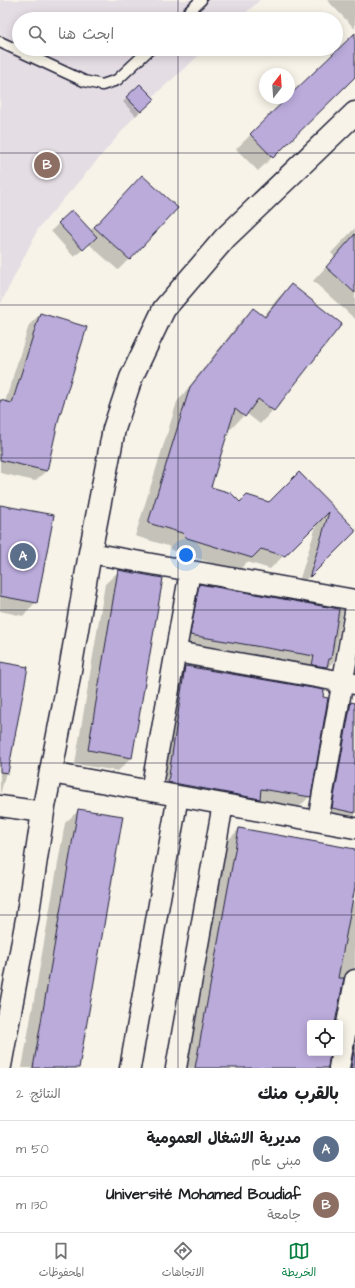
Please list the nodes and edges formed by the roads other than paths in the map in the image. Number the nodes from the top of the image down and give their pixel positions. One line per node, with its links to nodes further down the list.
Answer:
1 (201, 0): 2 (lane)
2 (188, 12)
3 (0, 42): 4 (lane)
4 (12, 48)
5 (30, 56): 6 (lane)
6 (143, 56)
7 (355, 113): 8 (main road)
8 (90, 553): 9 (street); 14 (main road)
9 (190, 571): 10 (street); 12 (street)
10 (355, 600)
11 (355, 612): 13 (street)
12 (176, 652): 13 (street); 15 (street)
13 (349, 683): 20 (street)
14 (51, 773): 15 (street); 19 (main road)
15 (151, 791): 16 (street)
16 (178, 796): 17 (street); 25 (street)
17 (223, 804): 20 (street); 26 (street)
18 (0, 806): 19 (street)
19 (43, 812): 24 (main road)
20 (318, 821): 21 (street)
21 (355, 828)
22 (355, 980): 23 (street)
23 (351, 1031): 27 (street)
24 (0, 1066)
25 (130, 1068)
26 (176, 1068)
27 (339, 1068)

